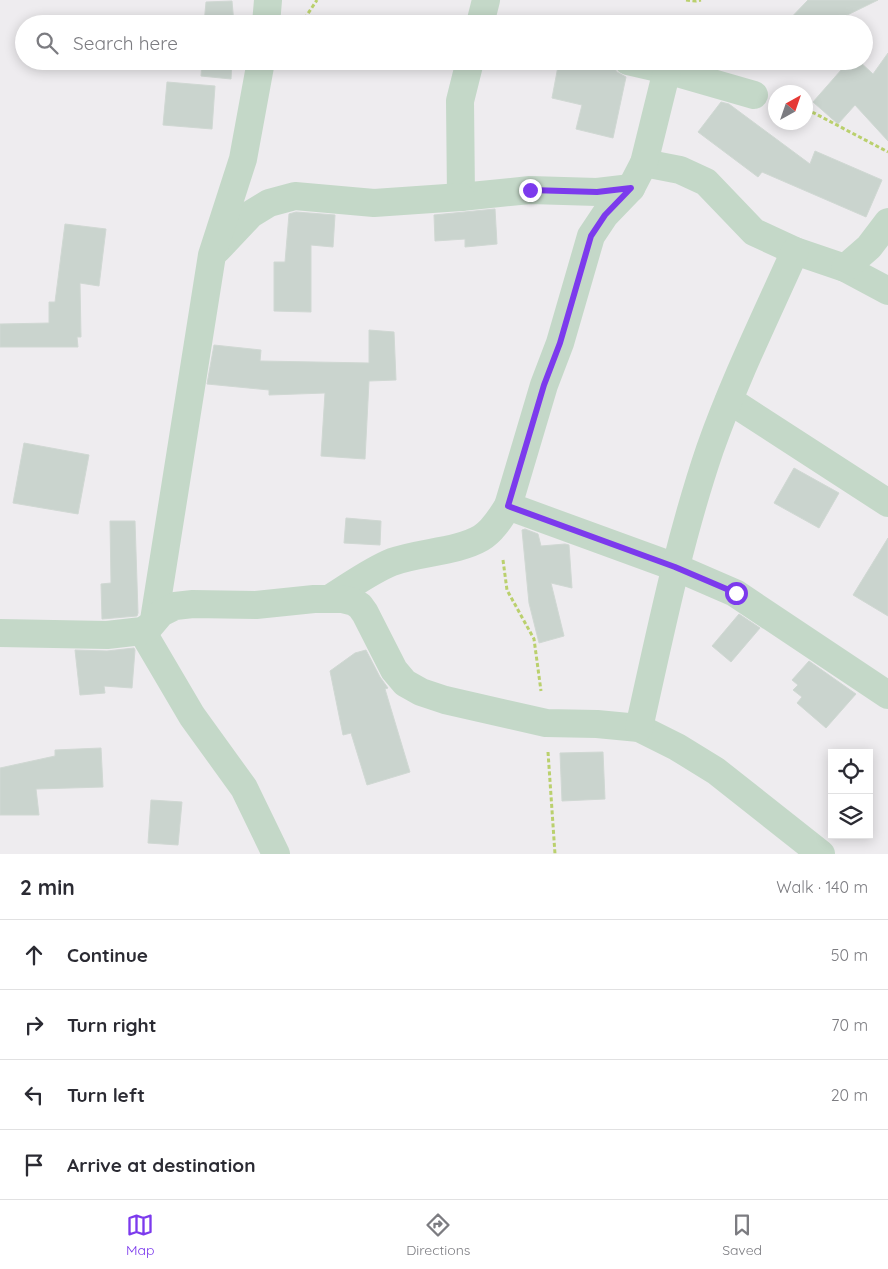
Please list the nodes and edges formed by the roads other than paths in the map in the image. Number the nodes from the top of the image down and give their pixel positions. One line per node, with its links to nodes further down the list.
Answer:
1 (268, 0): 2 (street)
2 (267, 15)
3 (259, 70): 12 (street)
4 (468, 70): 9 (street)
5 (667, 70): 6 (street); 7 (street)
6 (754, 96)
7 (644, 164): 8 (street); 11 (street)
8 (631, 188): 9 (street); 17 (street)
9 (461, 197): 12 (street)
10 (888, 222): 13 (street)
11 (795, 251): 13 (street); 15 (street)
12 (212, 255): 20 (street)
13 (845, 268): 14 (street)
14 (888, 291)
15 (729, 400): 16 (street); 18 (street)
16 (888, 503)
17 (503, 514): 18 (street); 19 (street)
18 (675, 567): 22 (street); 23 (street)
19 (329, 599): 20 (street); 23 (street)
20 (148, 625): 21 (street); 24 (street)
21 (0, 633)
22 (888, 695)
23 (639, 728): 25 (street)
24 (276, 854)
25 (821, 854)

